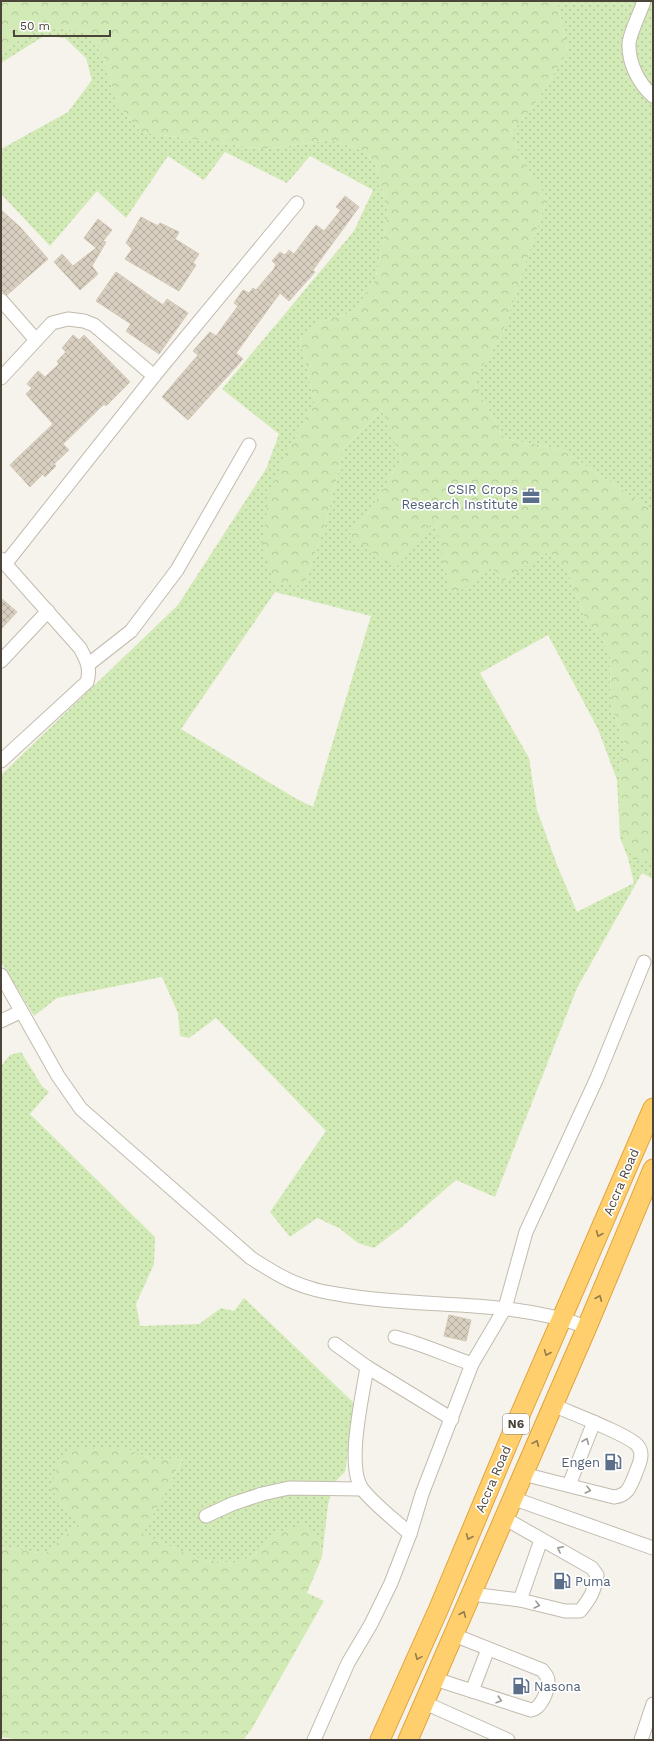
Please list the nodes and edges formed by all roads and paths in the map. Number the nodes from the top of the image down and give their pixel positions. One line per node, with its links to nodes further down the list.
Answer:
1 (644, 1): 2 (street)
2 (653, 96)
3 (297, 203): 6 (street)
4 (1, 300): 5 (street)
5 (36, 340): 6 (street); 7 (street)
6 (154, 376): 9 (street)
7 (1, 378)
8 (249, 445): 12 (street)
9 (3, 561): 10 (street)
10 (48, 611): 11 (street); 12 (street)
11 (1, 661)
12 (89, 664): 13 (street)
13 (1, 761)
14 (644, 962): 20 (street)
15 (1, 975): 16 (street)
16 (20, 1012): 17 (street); 20 (street)
17 (1, 1021)
18 (653, 1108): 21 (highway, Accra Road / N6, one-way to 21)
19 (653, 1169): 22 (highway, Accra Road / N6, one-way to 19)
20 (505, 1308): 21 (street); 25 (street)
21 (562, 1317): 22 (street); 48 (highway, Accra Road / N6, one-way to 48)
22 (587, 1326): 27 (highway, Accra Road / N6)
23 (394, 1337): 25 (street)
24 (335, 1344): 26 (street)
25 (472, 1364): 28 (street)
26 (367, 1367): 28 (street); 32 (street)
27 (553, 1405): 29 (street); 30 (highway, Accra Road / N6, one-way to 27)
28 (452, 1419): 36 (street)
29 (594, 1422): 31 (street, one-way to 29); 31 (street, one-way to 29)
30 (523, 1474): 31 (street); 33 (highway, Accra Road / N6)
31 (568, 1486)
32 (362, 1489): 34 (street); 36 (street)
33 (512, 1498): 35 (highway, Accra Road / N6); 38 (street)
34 (206, 1516)
35 (504, 1518): 37 (street); 39 (highway, Accra Road / N6)
36 (410, 1534): 47 (street)
37 (541, 1540): 40 (street); 40 (street, one-way to 37)
38 (653, 1548)
39 (472, 1594): 40 (street); 41 (highway, Accra Road / N6, one-way to 39)
40 (520, 1600)
41 (454, 1635): 42 (street); 43 (highway, Accra Road / N6)
42 (488, 1648): 44 (street); 44 (street, one-way to 42)
43 (435, 1679): 44 (street); 45 (highway, Accra Road / N6)
44 (472, 1691)
45 (425, 1703): 49 (highway, Accra Road / N6); 50 (street)
46 (653, 1704): 51 (street)
47 (314, 1740)
48 (380, 1740)
49 (408, 1740)
50 (508, 1740)
51 (641, 1740)

